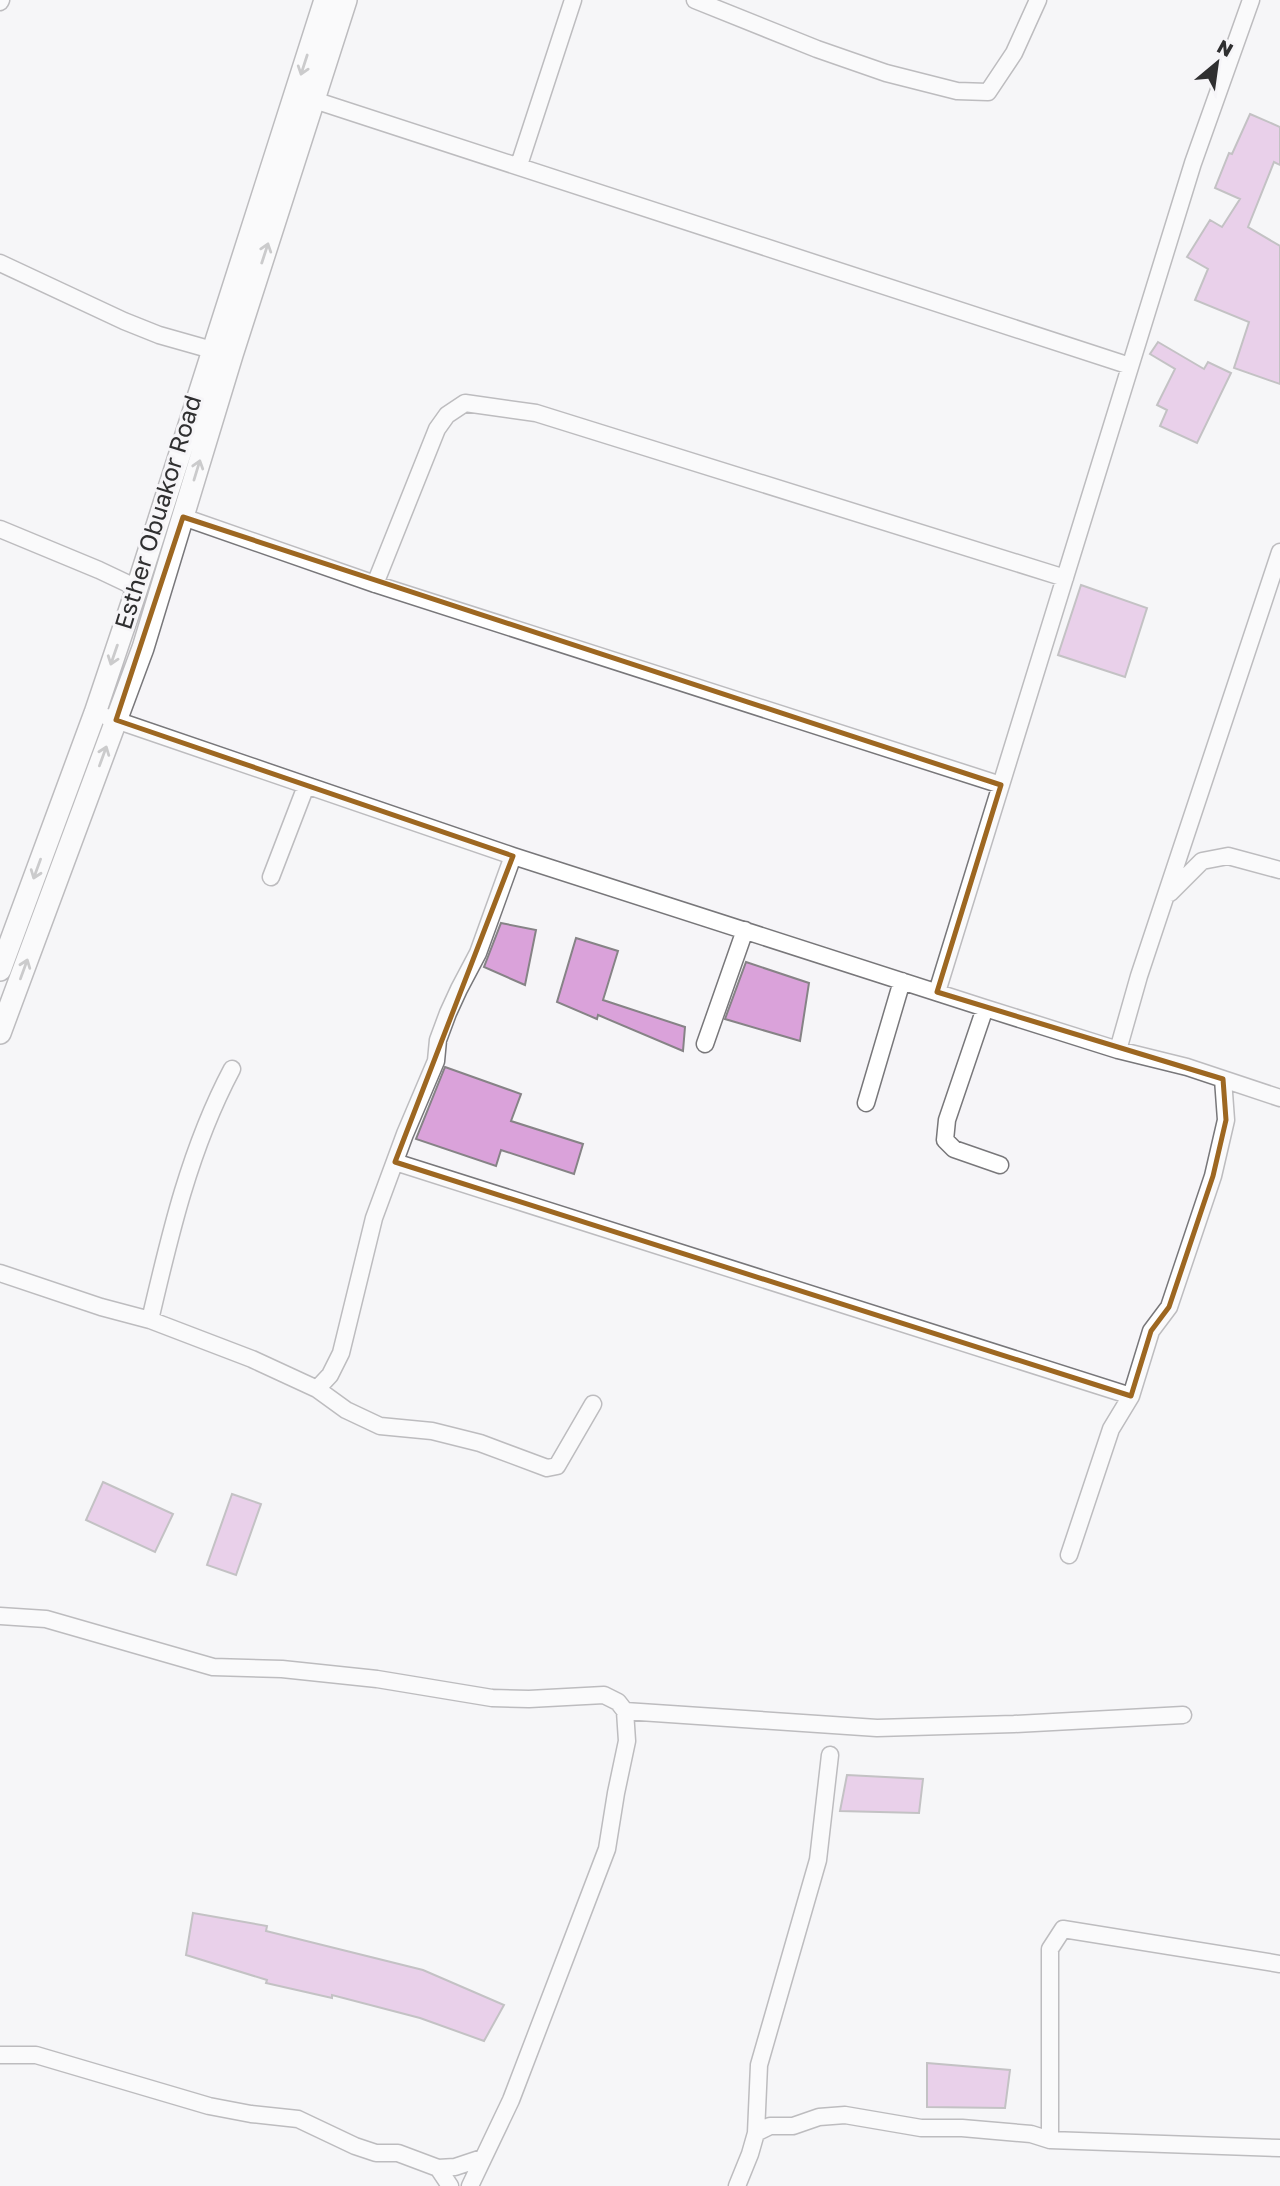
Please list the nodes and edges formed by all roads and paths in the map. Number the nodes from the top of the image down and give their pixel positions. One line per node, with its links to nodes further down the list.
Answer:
1 (325, 0): 10 (street, Esther Obuakor Road, one-way to 10)
2 (346, 0): 7 (street, Esther Obuakor Road)
3 (573, 0): 8 (street)
4 (695, 0): 5 (street)
5 (1038, 0)
6 (1251, 0): 11 (street)
7 (314, 100): 8 (street); 12 (street, Esther Obuakor Road, one-way to 7)
8 (519, 165): 11 (street)
9 (0, 263): 10 (street)
10 (212, 350): 17 (street, Esther Obuakor Road)
11 (1130, 366): 15 (street)
12 (183, 517): 16 (street); 19 (street, Esther Obuakor Road)
13 (0, 529): 17 (street)
14 (1280, 552): 25 (street)
15 (1065, 578): 16 (street); 20 (street)
16 (375, 584): 20 (street)
17 (137, 588): 18 (street, Esther Obuakor Road, one-way to 18)
18 (95, 712): 19 (street); 27 (street, Esther Obuakor Road, one-way to 27)
19 (116, 720): 21 (street); 31 (street, Esther Obuakor Road, one-way to 19)
20 (1001, 785): 29 (street)
21 (306, 786): 22 (street); 24 (street)
22 (513, 856): 26 (street); 38 (street)
23 (1280, 870): 25 (street)
24 (271, 877)
25 (1166, 897): 33 (street)
26 (745, 930): 28 (street); 32 (street)
27 (0, 970)
28 (902, 981): 29 (street); 37 (street)
29 (937, 992): 30 (street)
30 (985, 1008): 33 (street); 39 (street)
31 (0, 1033)
32 (705, 1044)
33 (1118, 1050): 35 (street)
34 (232, 1069): 41 (street)
35 (1223, 1079): 36 (street); 43 (street)
36 (1280, 1098)
37 (866, 1103)
38 (395, 1162): 42 (street); 43 (street)
39 (1000, 1165)
40 (0, 1273): 41 (street)
41 (150, 1320): 42 (street)
42 (317, 1389): 44 (street)
43 (1131, 1396): 45 (street)
44 (593, 1404)
45 (1069, 1555)
46 (0, 1616): 47 (street)
47 (625, 1711): 48 (street); 55 (street)
48 (1184, 1715)
49 (830, 1755): 52 (street)
50 (1280, 1964): 53 (street)
51 (0, 2055): 56 (street)
52 (756, 2133): 53 (street); 59 (street)
53 (1050, 2140): 54 (street)
54 (1280, 2148)
55 (482, 2158): 56 (street); 58 (street)
56 (438, 2168): 57 (street)
57 (450, 2186)
58 (470, 2186)
59 (737, 2186)

